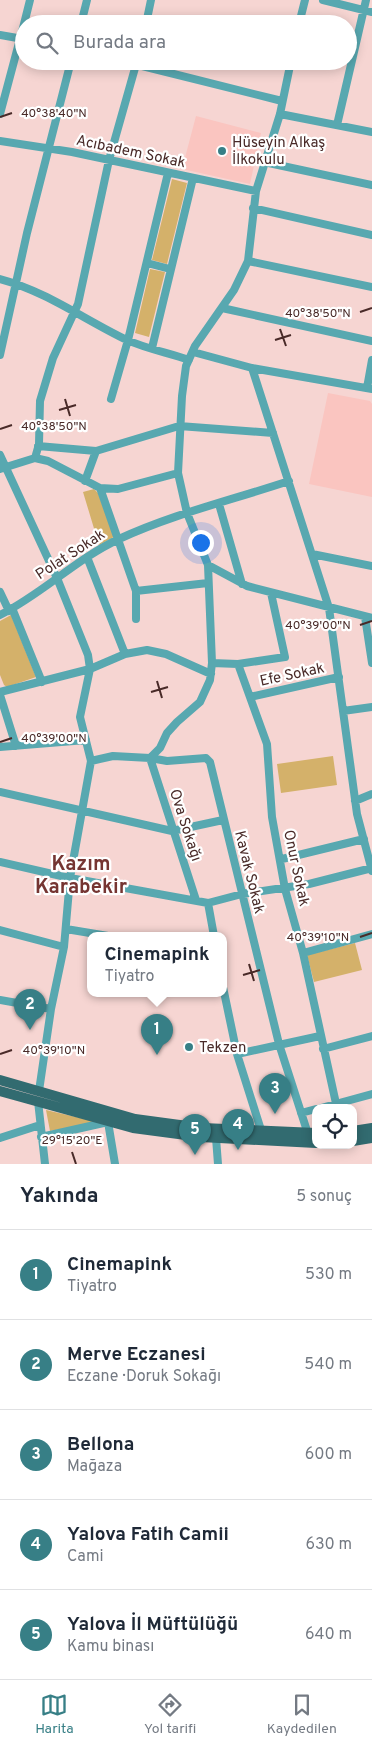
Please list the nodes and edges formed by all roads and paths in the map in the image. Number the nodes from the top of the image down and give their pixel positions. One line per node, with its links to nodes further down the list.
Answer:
1 (30, 0): 8 (street)
2 (87, 0): 9 (street)
3 (151, 0): 10 (street)
4 (305, 0): 11 (street)
5 (323, 0): 7 (street)
6 (366, 0): 7 (street)
7 (368, 11): 14 (street)
8 (26, 15)
9 (83, 15)
10 (148, 15)
11 (301, 15)
12 (0, 35): 13 (street)
13 (15, 38)
14 (357, 51)
15 (15, 63): 22 (street)
16 (69, 70): 27 (street)
17 (134, 70): 28 (street)
18 (163, 70): 21 (street)
19 (289, 70): 21 (street)
20 (352, 70): 24 (street)
21 (282, 101): 23 (street)
22 (0, 114)
23 (280, 114): 24 (street); 29 (street)
24 (337, 125): 25 (street)
25 (372, 132)
26 (0, 141): 27 (street, Acıbadem Sokak)
27 (49, 149): 28 (street, Acıbadem Sokak); 40 (street)
28 (109, 160): 30 (street, Acıbadem Sokak); 43 (street)
29 (264, 162): 32 (street); 33 (street)
30 (168, 173): 31 (street, Acıbadem Sokak); 37 (street)
31 (193, 178): 33 (street, Acıbadem Sokak); 38 (street)
32 (372, 185)
33 (256, 191): 34 (street)
34 (253, 208): 35 (street); 36 (street)
35 (372, 235)
36 (248, 261): 41 (street); 42 (street)
37 (147, 263): 38 (street); 44 (street)
38 (170, 269): 46 (street)
39 (0, 279): 40 (street)
40 (16, 283): 43 (street); 48 (street)
41 (372, 287)
42 (222, 308): 45 (street); 47 (street)
43 (75, 311): 44 (street); 56 (street)
44 (128, 340): 46 (street); 53 (street)
45 (372, 341)
46 (152, 348): 49 (street)
47 (193, 352): 49 (street); 51 (street)
48 (0, 355)
49 (189, 360): 54 (street)
50 (372, 360): 52 (street)
51 (252, 368): 52 (street); 55 (street)
52 (369, 388)
53 (111, 399)
54 (179, 426): 55 (street); 57 (street); 61 (street)
55 (273, 433): 63 (street)
56 (38, 446): 57 (street); 59 (street)
57 (96, 451): 62 (street)
58 (0, 455): 60 (street)
59 (35, 458): 60 (street); 62 (street)
60 (3, 468): 72 (street)
61 (178, 473): 64 (street); 66 (street)
62 (85, 481): 64 (street)
63 (289, 481): 65 (street, Polat Sokak); 68 (street)
64 (100, 488): 67 (street)
65 (219, 504): 66 (street, Polat Sokak); 74 (street)
66 (188, 513): 67 (street, Polat Sokak); 70 (street)
67 (118, 539): 69 (street, Polat Sokak); 75 (street)
68 (312, 554): 71 (street); 78 (street)
69 (87, 557): 72 (street, Polat Sokak); 83 (street)
70 (208, 564): 73 (street); 74 (street)
71 (372, 566)
72 (58, 578): 79 (street, Polat Sokak); 87 (street)
73 (208, 584): 75 (street); 84 (street)
74 (242, 584): 77 (street)
75 (136, 591): 82 (street)
76 (0, 592): 79 (street)
77 (271, 592): 78 (street); 86 (street)
78 (329, 608): 81 (street); 89 (street)
79 (11, 609): 80 (street, Polat Sokak); 90 (street)
80 (0, 615)
81 (369, 618): 85 (street)
82 (136, 619)
83 (125, 654): 87 (street); 88 (street)
84 (212, 663): 86 (street); 88 (street)
85 (372, 663)
86 (238, 664): 92 (street, Onur Sokak)
87 (90, 668): 90 (street); 95 (street)
88 (211, 674): 98 (street)
89 (339, 677): 92 (street, Efe Sokak); 94 (street)
90 (42, 682): 91 (street)
91 (0, 694): 96 (street)
92 (250, 697): 107 (street, Onur Sokak)
93 (372, 707): 94 (street)
94 (343, 711): 102 (street)
95 (86, 740): 96 (street); 99 (street)
96 (16, 746): 97 (street)
97 (0, 747)
98 (150, 758): 99 (street); 104 (street, Kavak Sokak); 105 (street, Ova Sokağı)
99 (91, 761): 103 (street)
100 (0, 792): 103 (street)
101 (372, 794): 102 (street)
102 (355, 801): 106 (street)
103 (82, 811): 105 (street); 110 (street)
104 (223, 820): 105 (street); 112 (street, Kavak Sokak)
105 (172, 831): 113 (street, Ova Sokağı)
106 (364, 839): 107 (street); 109 (street)
107 (282, 859): 111 (street, Onur Sokak)
108 (0, 862): 110 (street)
109 (372, 869): 111 (street)
110 (70, 878): 113 (street); 115 (street)
111 (286, 888): 112 (street); 121 (street, Onur Sokak)
112 (242, 894): 114 (street); 127 (street, Kavak Sokak)
113 (196, 900): 114 (street)
114 (208, 903): 118 (street)
115 (66, 929): 117 (street); 120 (street)
116 (0, 930): 120 (street)
117 (87, 932)
118 (213, 932)
119 (372, 934): 121 (street)
120 (64, 947): 124 (street)
121 (303, 953): 125 (street, Onur Sokak)
122 (225, 997): 129 (street)
123 (0, 1000): 124 (street)
124 (51, 1009): 133 (street)
125 (320, 1036): 127 (street); 128 (street, Onur Sokak)
126 (372, 1036): 128 (street)
127 (279, 1044): 129 (street); 137 (street, Kavak Sokak)
128 (323, 1049): 134 (street, Onur Sokak)
129 (237, 1054): 141 (street)
130 (0, 1080): 133 (main road)
131 (0, 1090): 133 (main road)
132 (372, 1094): 135 (street)
133 (39, 1096): 138 (main road); 139 (street); 141 (main road)
134 (336, 1104)
135 (342, 1104)
136 (312, 1110): 137 (street)
137 (301, 1113): 143 (street, Kavak Sokak)
138 (108, 1122): 144 (street); 146 (main road); 151 (street)
139 (40, 1125): 144 (street); 145 (street)
140 (372, 1128): 142 (main road)
141 (261, 1130): 143 (main road)
142 (357, 1130)
143 (312, 1133)
144 (41, 1137): 150 (street)
145 (0, 1138)
146 (216, 1138): 149 (main road); 152 (street)
147 (372, 1138): 148 (main road)
148 (357, 1140)
149 (312, 1143)
150 (45, 1164)
151 (115, 1164)
152 (218, 1164)

